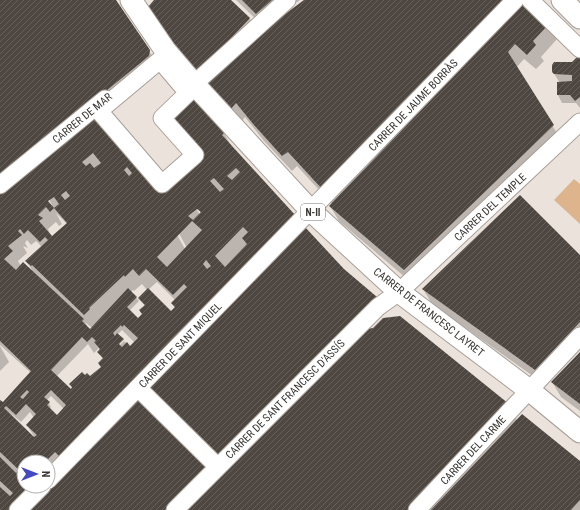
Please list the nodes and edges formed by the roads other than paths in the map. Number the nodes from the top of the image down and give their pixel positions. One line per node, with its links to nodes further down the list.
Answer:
1 (131, 0): 8 (main road, CARRER DE FRANCESC LAYRET / N-II)
2 (287, 0): 9 (street)
3 (515, 0): 13 (street, CARRER DE JAUME BORRÀS)
4 (530, 0): 7 (street)
5 (562, 0): 6 (main road)
6 (580, 18)
7 (580, 49)
8 (165, 50): 9 (main road, CARRER DE FRANCESC LAYRET / N-II); 12 (street, CARRER DE MAR)
9 (194, 84): 13 (main road, CARRER DE FRANCESC LAYRET / N-II)
10 (99, 111): 10 (street)
11 (580, 122): 14 (street, CARRER DEL TEMPLE)
12 (0, 185)
13 (311, 211): 14 (main road, CARRER DE FRANCESC LAYRET / N-II); 16 (street, CARRER DE SANT MIQUEL)
14 (399, 292): 17 (main road, CARRER DE FRANCESC LAYRET / N-II); 19 (street, CARRER DE SANT FRANCESC D'ASSÍS)
15 (580, 336): 17 (street, CARRER DEL CARME)
16 (138, 388): 19 (street); 20 (street, CARRER DE SANT MIQUEL)
17 (529, 390): 18 (main road, CARRER DE FRANCESC LAYRET / N-II); 24 (street, CARRER DEL CARME)
18 (580, 432)
19 (218, 466): 23 (street, CARRER DE SANT FRANCESC D'ASSÍS)
20 (56, 472)
21 (34, 494): 22 (street)
22 (18, 510)
23 (175, 510)
24 (417, 510)

